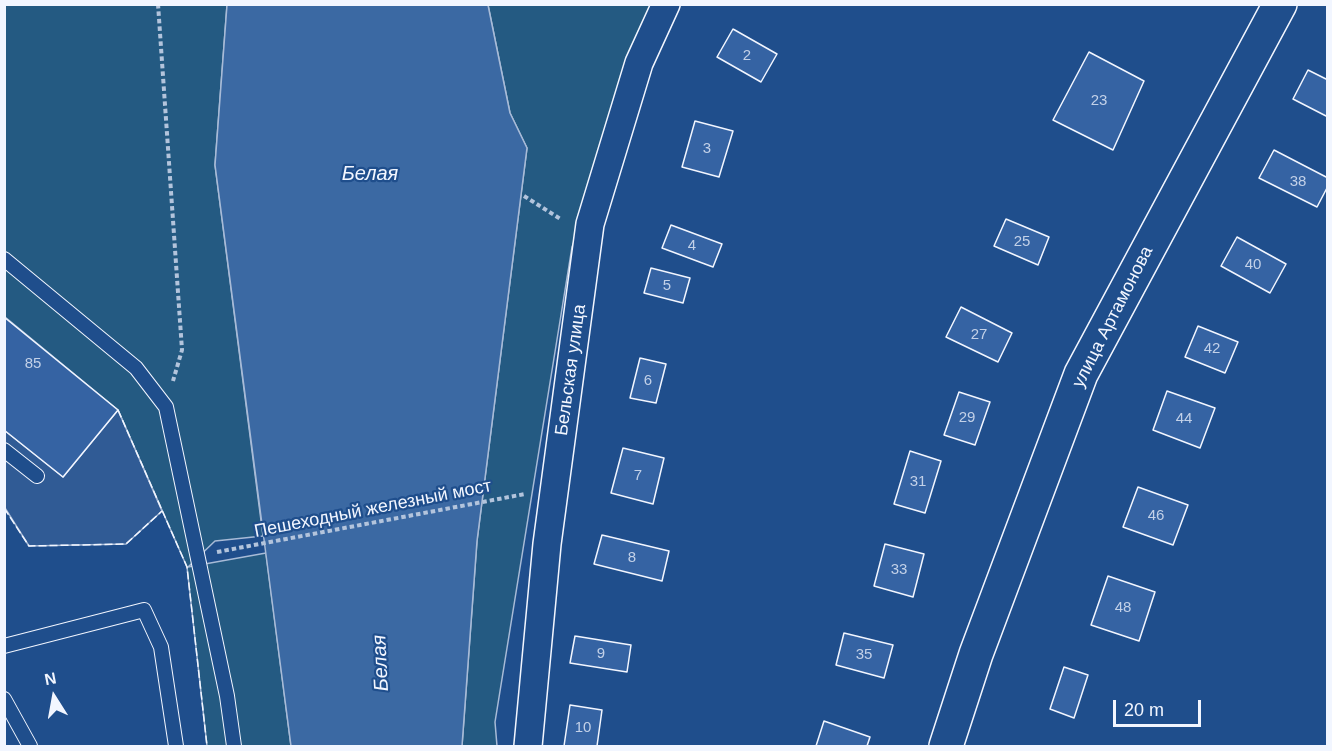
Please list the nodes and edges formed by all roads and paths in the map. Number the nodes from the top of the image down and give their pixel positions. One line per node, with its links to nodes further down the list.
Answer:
1 (158, 4): 7 (path)
2 (666, 4): 5 (street, Бельская улица)
3 (1280, 4): 18 (street, улица Артамонова)
4 (524, 196): 5 (path)
5 (590, 224): 10 (street, Бельская улица)
6 (4, 259): 7 (lane)
7 (166, 407): 11 (lane)
8 (4, 450): 9 (lane)
9 (37, 476)
10 (554, 488): 11 (path, Пешеходный железный мост); 17 (street, Бельская улица)
11 (198, 556): 16 (lane)
12 (4, 646): 15 (lane)
13 (4, 699): 14 (lane)
14 (30, 747)
15 (176, 747)
16 (234, 747)
17 (528, 747)
18 (946, 747)

